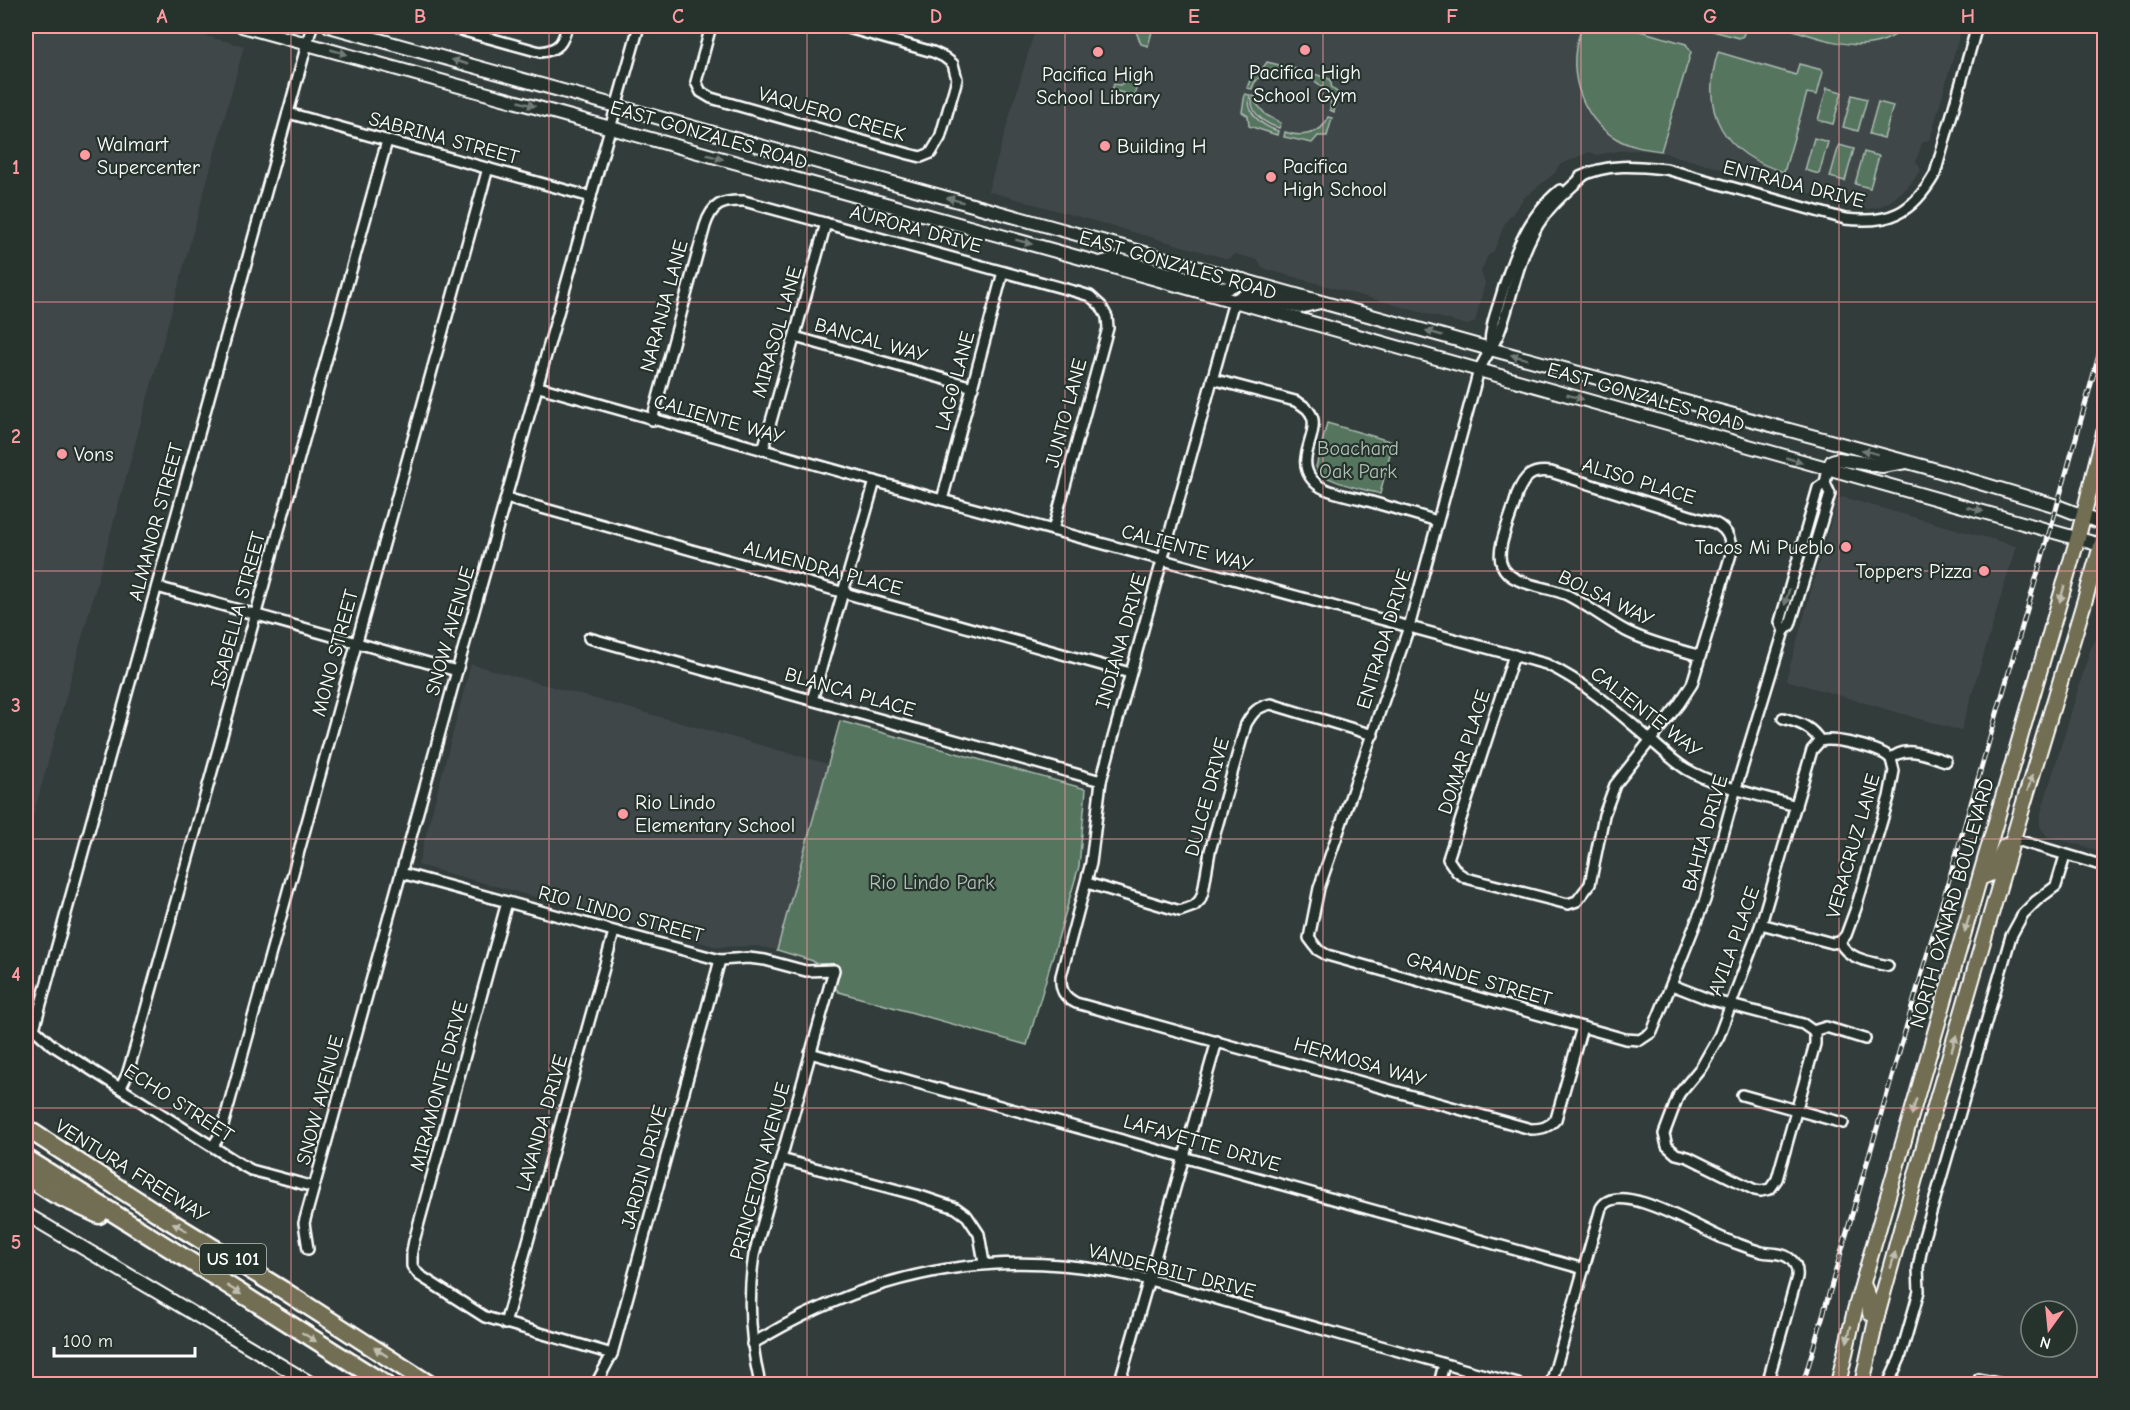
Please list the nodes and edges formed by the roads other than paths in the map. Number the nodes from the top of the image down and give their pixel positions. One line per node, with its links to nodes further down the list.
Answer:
1 (242, 26): 11 (main road, EAST GONZALES ROAD)
2 (312, 26): 11 (street, ALMANOR STREET)
3 (329, 26): 12 (main road, EAST GONZALES ROAD, one-way to 3)
4 (446, 26): 5 (street)
5 (567, 26)
6 (639, 26): 12 (street, SNOW AVENUE)
7 (711, 26): 10 (street, VAQUERO CREEK)
8 (842, 26): 10 (street)
9 (1977, 26): 27 (street, ENTRADA DRIVE)
10 (862, 28)
11 (308, 44): 13 (street, ALMANOR STREET); 14 (main road, EAST GONZALES ROAD, one-way to 14)
12 (617, 106): 14 (street, SNOW AVENUE); 22 (main road, EAST GONZALES ROAD, one-way to 12)
13 (288, 113): 15 (street, SABRINA STREET); 51 (street, ALMANOR STREET)
14 (612, 128): 17 (street, SNOW AVENUE); 20 (main road, EAST GONZALES ROAD, one-way to 20)
15 (387, 141): 16 (street, SABRINA STREET); 53 (street, ISABELLA STREET)
16 (488, 168): 17 (street, SABRINA STREET); 57 (street, MONO STREET)
17 (591, 197): 30 (street, SNOW AVENUE)
18 (718, 204): 19 (street, AURORA DRIVE); 32 (street, NARANJA LANE)
19 (826, 223): 21 (street, AURORA DRIVE); 26 (street, MIRASOL LANE)
20 (1099, 263): 22 (main road); 23 (main road, EAST GONZALES ROAD)
21 (1003, 272): 25 (street, AURORA DRIVE); 31 (street, LAGO LANE)
22 (1243, 280): 24 (main road, EAST GONZALES ROAD)
23 (1234, 301): 24 (main road); 28 (main road, EAST GONZALES ROAD); 29 (street, INDIANA DRIVE)
24 (1321, 302): 27 (main road, EAST GONZALES ROAD, one-way to 24)
25 (1101, 306): 45 (street, JUNTO LANE)
26 (795, 337): 31 (street, BANCAL WAY); 34 (street, MIRASOL LANE)
27 (1490, 349): 28 (street, ENTRADA DRIVE); 35 (main road, EAST GONZALES ROAD, one-way to 27)
28 (1479, 370): 36 (main road, EAST GONZALES ROAD, one-way to 36); 42 (street, ENTRADA DRIVE)
29 (1212, 378): 42 (street); 48 (street, INDIANA DRIVE)
30 (538, 387): 32 (street, CALIENTE WAY); 39 (street, SNOW AVENUE)
31 (973, 387): 40 (street, LAGO LANE)
32 (652, 420): 34 (street, CALIENTE WAY)
33 (2104, 433): 41 (main road, NORTH OXNARD BOULEVARD)
34 (763, 450): 37 (street, CALIENTE WAY)
35 (1908, 462): 36 (main road); 41 (main road, EAST GONZALES ROAD)
36 (1828, 469): 38 (street, BAHIA DRIVE); 46 (main road, EAST GONZALES ROAD, one-way to 46)
37 (876, 482): 40 (street, CALIENTE WAY); 52 (street)
38 (1825, 483): 44 (street, BAHIA DRIVE); 50 (street, BAHIA DRIVE)
39 (506, 498): 52 (street, ALMENDRA PLACE); 60 (street, SNOW AVENUE)
40 (942, 500): 45 (street, CALIENTE WAY)
41 (2084, 516): 43 (main road, EAST GONZALES ROAD); 46 (main road, NORTH OXNARD BOULEVARD)
42 (1437, 521): 54 (street, ENTRADA DRIVE)
43 (2104, 524)
44 (1808, 525): 50 (street); 55 (street, BAHIA DRIVE, one-way to 55)
45 (1053, 530): 48 (street, CALIENTE WAY)
46 (2078, 537): 47 (main road, EAST GONZALES ROAD); 71 (main road, NORTH OXNARD BOULEVARD, one-way to 71)
47 (2104, 542): 73 (main road, NORTH OXNARD BOULEVARD, one-way to 47)
48 (1162, 559): 54 (street, CALIENTE WAY); 61 (street, INDIANA DRIVE)
49 (1502, 565): 59 (street, BOLSA WAY); 59 (street, ALISO PLACE)
50 (1802, 586): 55 (street, BAHIA DRIVE)
51 (157, 587): 53 (street); 91 (street, ALMANOR STREET)
52 (843, 592): 61 (street, ALMENDRA PLACE); 62 (street)
53 (256, 615): 57 (street); 97 (street, ISABELLA STREET)
54 (1409, 627): 58 (street, CALIENTE WAY); 64 (street, ENTRADA DRIVE)
55 (1784, 631): 70 (street, BAHIA DRIVE)
56 (589, 638): 62 (street, BLANCA PLACE)
57 (357, 643): 60 (street); 102 (street, MONO STREET)
58 (1514, 655): 65 (street, CALIENTE WAY); 65 (street, DOMAR PLACE)
59 (1700, 656): 65 (street)
60 (457, 671): 76 (street, SNOW AVENUE)
61 (1130, 673): 69 (street, INDIANA DRIVE)
62 (812, 700): 69 (street, BLANCA PLACE)
63 (1782, 718): 66 (street)
64 (1373, 735): 78 (street, DULCE DRIVE); 82 (street, ENTRADA DRIVE)
65 (1650, 739): 70 (street, CALIENTE WAY)
66 (1820, 741): 67 (street); 72 (street, AVILA PLACE)
67 (1891, 759): 68 (street); 83 (street, VERACRUZ LANE)
68 (1946, 761)
69 (1101, 781): 78 (street, INDIANA DRIVE)
70 (1736, 788): 72 (street, CALIENTE WAY); 87 (street, BAHIA DRIVE)
71 (2003, 796): 73 (main road); 77 (main road, NORTH OXNARD BOULEVARD)
72 (1796, 806): 80 (street, AVILA PLACE)
73 (2013, 839): 74 (street); 77 (main road); 115 (main road, NORTH OXNARD BOULEVARD, one-way to 73)
74 (2066, 856): 75 (street); 133 (street)
75 (2104, 866)
76 (401, 873): 79 (street, RIO LINDO STREET); 107 (street, SNOW AVENUE)
77 (1980, 878): 114 (main road, NORTH OXNARD BOULEVARD, one-way to 114)
78 (1087, 883): 88 (street, INDIANA DRIVE)
79 (507, 902): 81 (street, RIO LINDO STREET); 116 (street, MIRAMONTE DRIVE)
80 (1761, 924): 83 (street); 89 (street, AVILA PLACE)
81 (614, 932): 84 (street, RIO LINDO STREET); 116 (street, LAVANDA DRIVE)
82 (1309, 938): 90 (street, GRANDE STREET)
83 (1840, 942): 85 (street)
84 (720, 960): 86 (street, RIO LINDO STREET); 118 (street, JARDIN DRIVE)
85 (1888, 966)
86 (834, 970): 96 (street, PRINCETON AVENUE)
87 (1672, 985): 89 (street); 93 (street, BAHIA DRIVE)
88 (1063, 993): 95 (street, HERMOSA WAY)
89 (1730, 1006): 92 (street); 99 (street, AVILA PLACE)
90 (1582, 1027): 93 (street, GRANDE STREET); 95 (street, HERMOSA WAY)
91 (34, 1029): 97 (street, ECHO STREET)
92 (1813, 1030): 94 (street); 99 (street)
93 (1646, 1038)
94 (1865, 1039)
95 (1216, 1041): 103 (street)
96 (810, 1053): 103 (street, LAFAYETTE DRIVE); 105 (street, PRINCETON AVENUE)
97 (121, 1088): 102 (street, ECHO STREET)
98 (1742, 1095): 99 (street)
99 (1797, 1111): 100 (street)
100 (1843, 1123)
101 (29, 1129): 124 (highway, VENTURA FREEWAY / US 101, one-way to 101)
102 (213, 1146): 107 (street, ECHO STREET)
103 (1183, 1156): 112 (street, LAFAYETTE DRIVE); 113 (street)
104 (26, 1158): 110 (highway, US 101)
105 (781, 1159): 111 (street); 117 (street, PRINCETON AVENUE)
106 (26, 1176): 110 (highway)
107 (314, 1187): 109 (street, SNOW AVENUE)
108 (26, 1214): 122 (main road)
109 (308, 1249)
110 (172, 1252): 123 (highway, US 101, one-way to 123)
111 (984, 1263): 113 (street, VANDERBILT DRIVE); 117 (street, VANDERBILT DRIVE)
112 (1584, 1269): 129 (street); 130 (street)
113 (1148, 1280): 119 (street, VANDERBILT DRIVE); 126 (street)
114 (1863, 1284): 115 (main road); 131 (main road, NORTH OXNARD BOULEVARD, one-way to 131)
115 (1877, 1316): 132 (main road, NORTH OXNARD BOULEVARD)
116 (505, 1324): 118 (street)
117 (752, 1344): 125 (street, PRINCETON AVENUE)
118 (612, 1354): 120 (street, JARDIN DRIVE)
119 (1444, 1364): 127 (street); 128 (street, VANDERBILT DRIVE)
120 (597, 1382)
121 (1978, 1382): 134 (street)
122 (312, 1384)
123 (385, 1384)
124 (429, 1384)
125 (760, 1384)
126 (1119, 1384)
127 (1439, 1384)
128 (1518, 1384)
129 (1551, 1384)
130 (1767, 1384)
131 (1838, 1384)
132 (1862, 1384)
133 (1888, 1384)
134 (2002, 1384)

